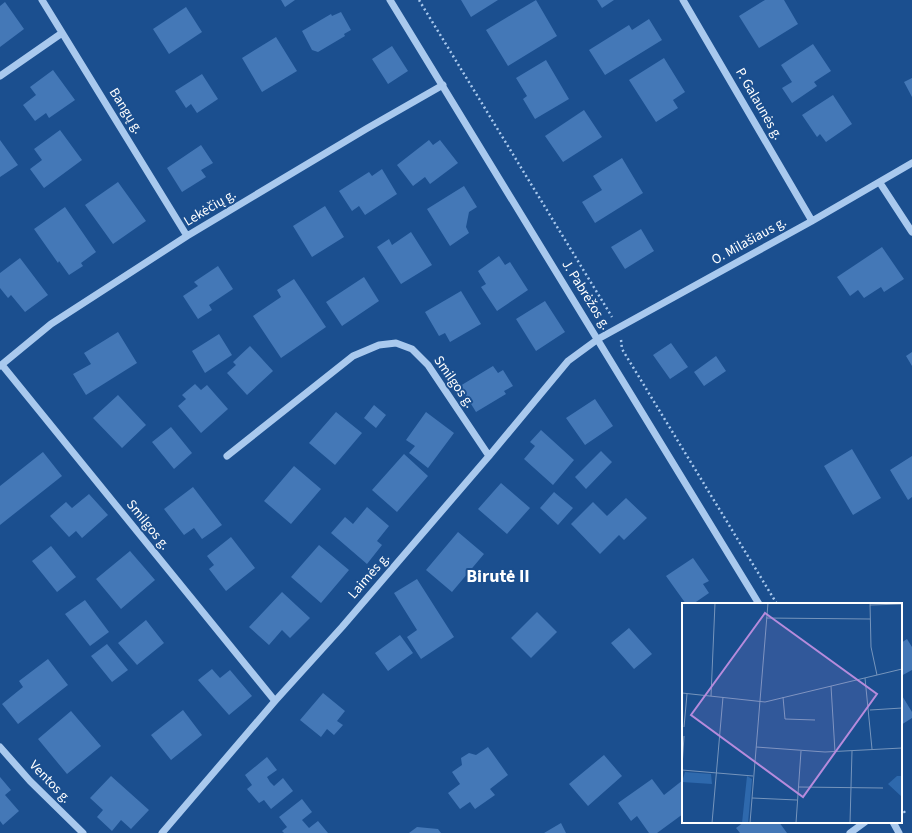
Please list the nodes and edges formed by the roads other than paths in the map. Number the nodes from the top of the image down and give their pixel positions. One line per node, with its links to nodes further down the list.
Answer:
1 (42, 0): 4 (street, Bangų g.)
2 (390, 0): 6 (street, J. Pabrėžos g.)
3 (683, 0): 9 (street, P. Galaunės g.)
4 (62, 33): 5 (street); 11 (street, Bangų g.)
5 (0, 76)
6 (443, 85): 11 (street, Lekėčių g.); 12 (street, J. Pabrėžos g.)
7 (912, 163): 8 (street, O. Milašiaus g.)
8 (880, 183): 9 (street, O. Milašiaus g.); 10 (street)
9 (812, 221): 12 (street, O. Milašiaus g.)
10 (912, 232)
11 (187, 236): 13 (street, Lekėčių g.)
12 (598, 339): 15 (street, Laimės g.); 16 (street, J. Pabrėžos g.)
13 (1, 366): 17 (street, Smilgos g.)
14 (227, 456): 15 (street, Smilgos g.)
15 (489, 456): 17 (street, Laimės g.)
16 (758, 603)
17 (275, 701): 22 (street, Laimės g.)
18 (0, 747): 21 (street, Ventos g.)
19 (865, 823): 23 (street)
20 (894, 823): 24 (street)
21 (83, 833)
22 (162, 833)
23 (850, 833)
24 (899, 833)

